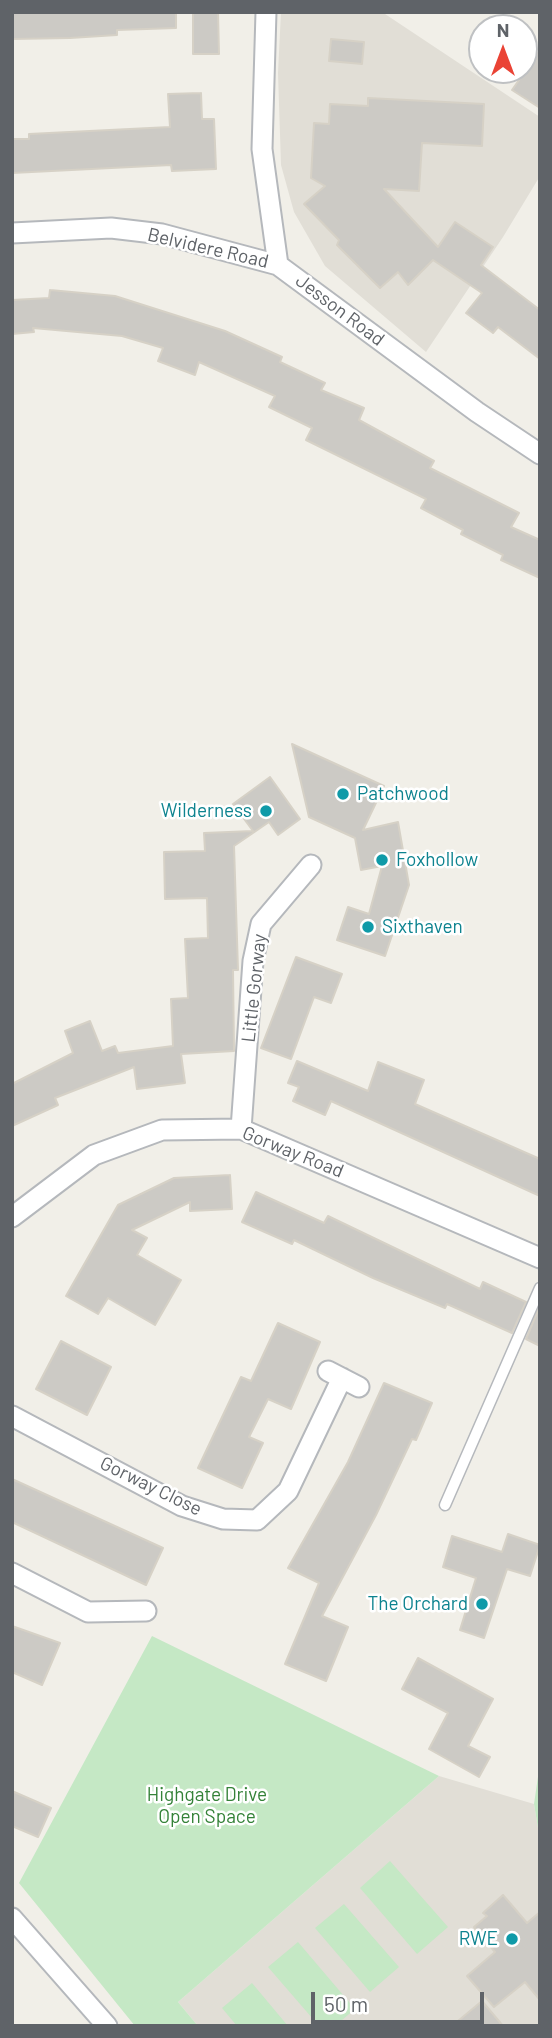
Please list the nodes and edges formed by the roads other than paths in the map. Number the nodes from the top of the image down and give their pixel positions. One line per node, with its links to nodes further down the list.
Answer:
1 (266, 12): 3 (street, Jesson Road)
2 (12, 233): 3 (street, Belvidere Road)
3 (278, 265): 4 (street, Jesson Road)
4 (540, 454)
5 (311, 865): 6 (street, Little Gorway)
6 (241, 1129): 7 (street, Gorway Road); 8 (street, Gorway Road)
7 (12, 1217)
8 (540, 1258)
9 (540, 1288): 12 (lane)
10 (343, 1379): 11 (street, Gorway Close)
11 (12, 1416)
12 (445, 1505)
13 (12, 1573): 14 (street)
14 (146, 1611)
15 (12, 1918): 16 (street)
16 (107, 2026)

